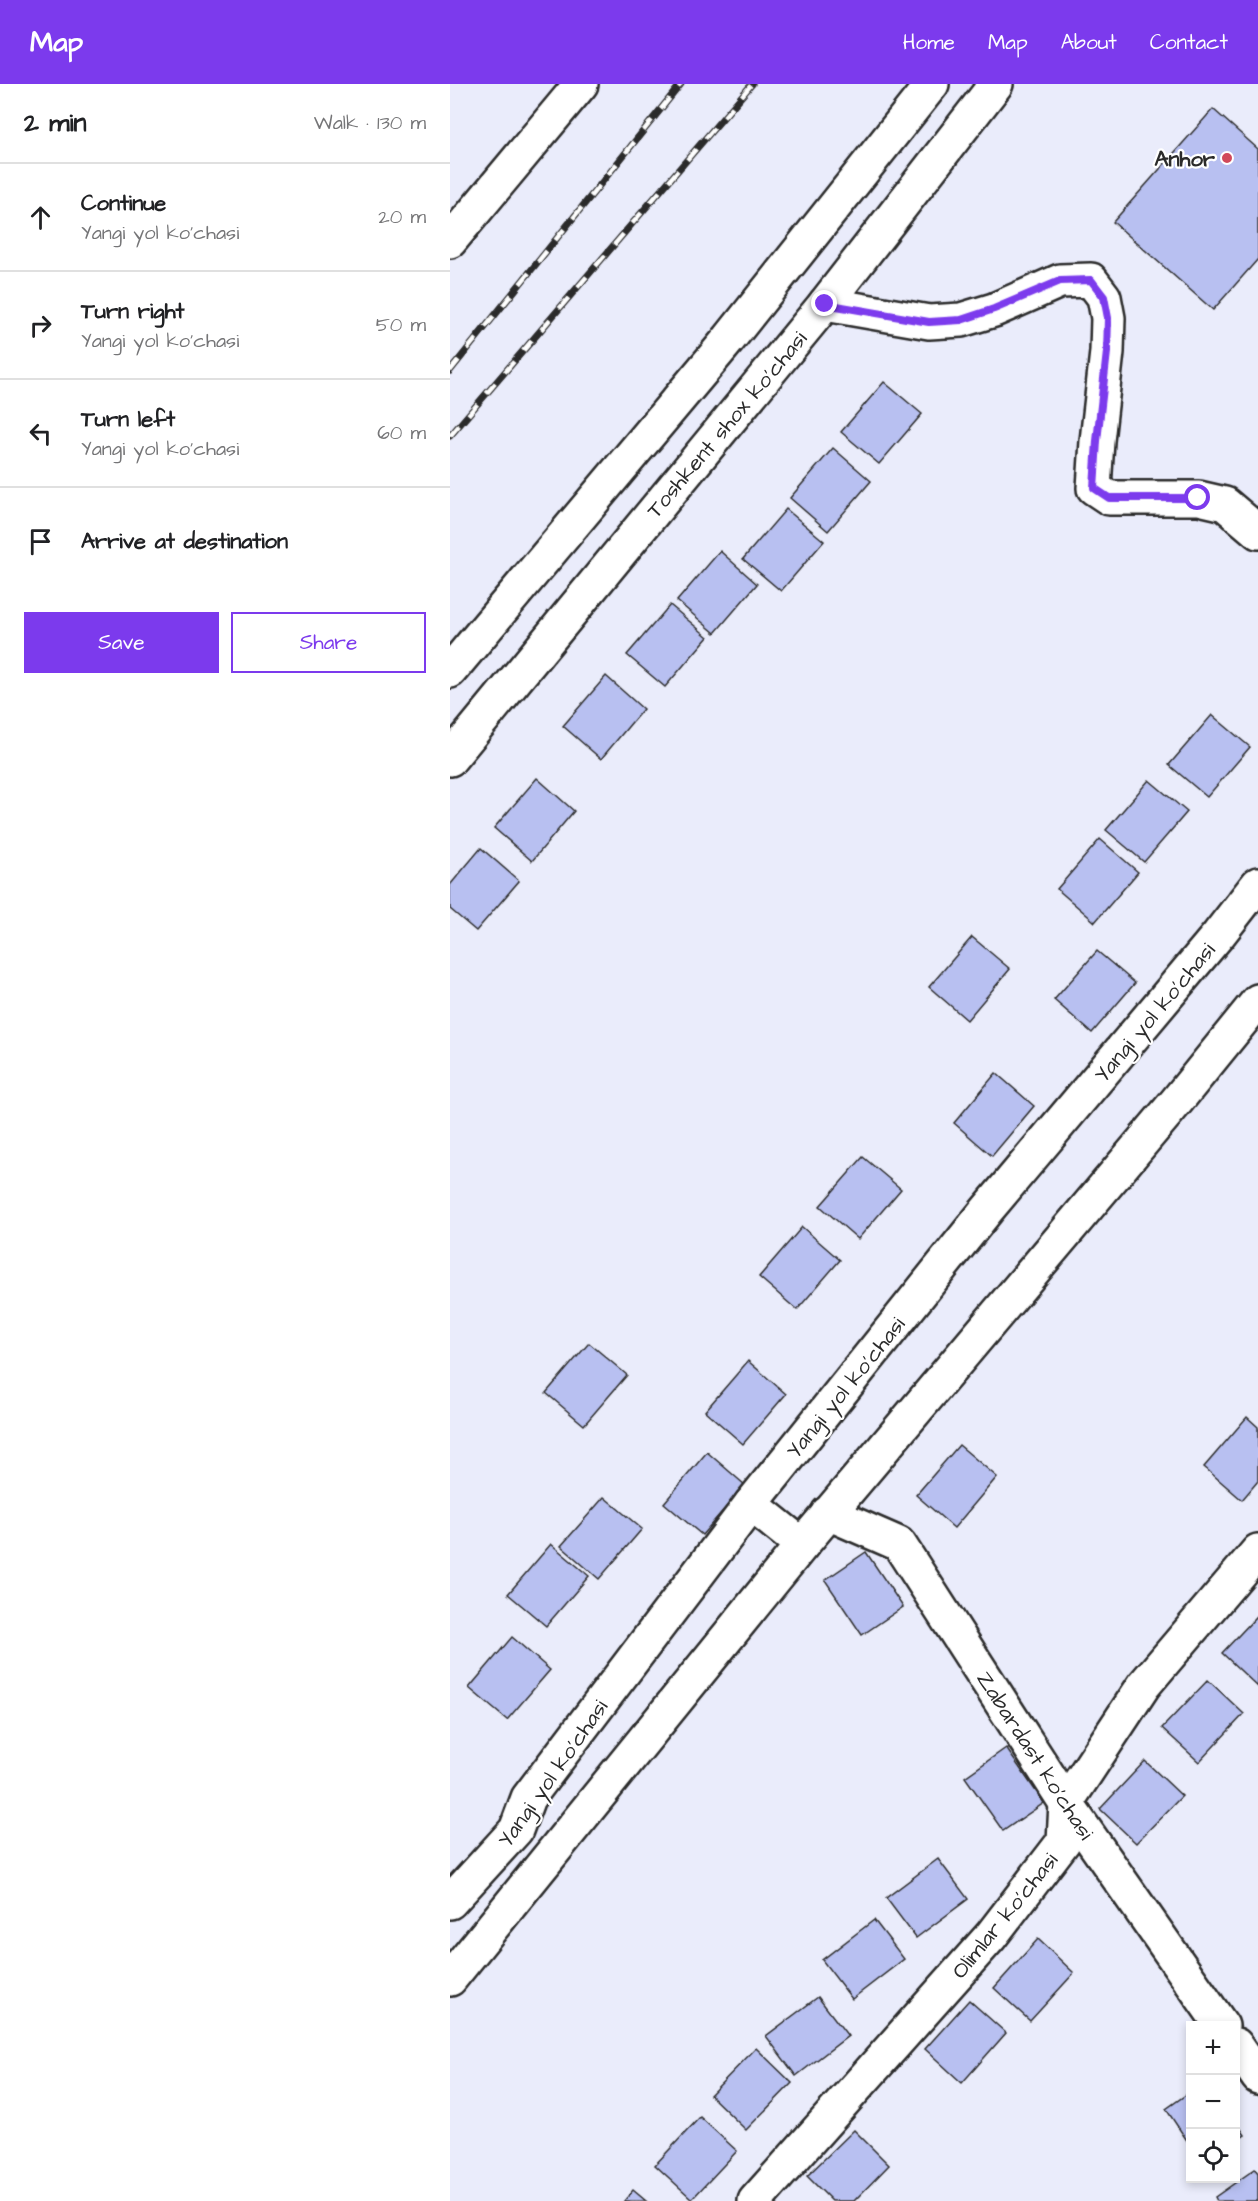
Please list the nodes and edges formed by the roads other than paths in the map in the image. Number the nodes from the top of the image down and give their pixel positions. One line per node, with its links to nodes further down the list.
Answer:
1 (582, 84): 4 (main road)
2 (932, 84): 7 (main road)
3 (996, 84): 5 (main road, Toshkent shox ko'chasi)
4 (450, 241)
5 (825, 304): 6 (main road); 8 (main road, Toshkent shox ko'chasi)
6 (1258, 532)
7 (450, 671)
8 (450, 759)
9 (1258, 884): 11 (main road, Yangi yol ko'chasi)
10 (1258, 1001): 12 (main road)
11 (751, 1504): 13 (main road); 16 (main road, Yangi yol ko'chasi)
12 (828, 1513): 13 (main road); 15 (main road, Zabardast ko'chasi)
13 (802, 1545): 17 (main road)
14 (1258, 1551): 15 (main road)
15 (1066, 1803): 18 (main road, Zabardast ko'chasi); 21 (main road, Olimlar ko'chasi)
16 (450, 1902)
17 (450, 1979)
18 (1219, 2021)
19 (1240, 2050): 20 (main road)
20 (1258, 2077)
21 (755, 2201)

